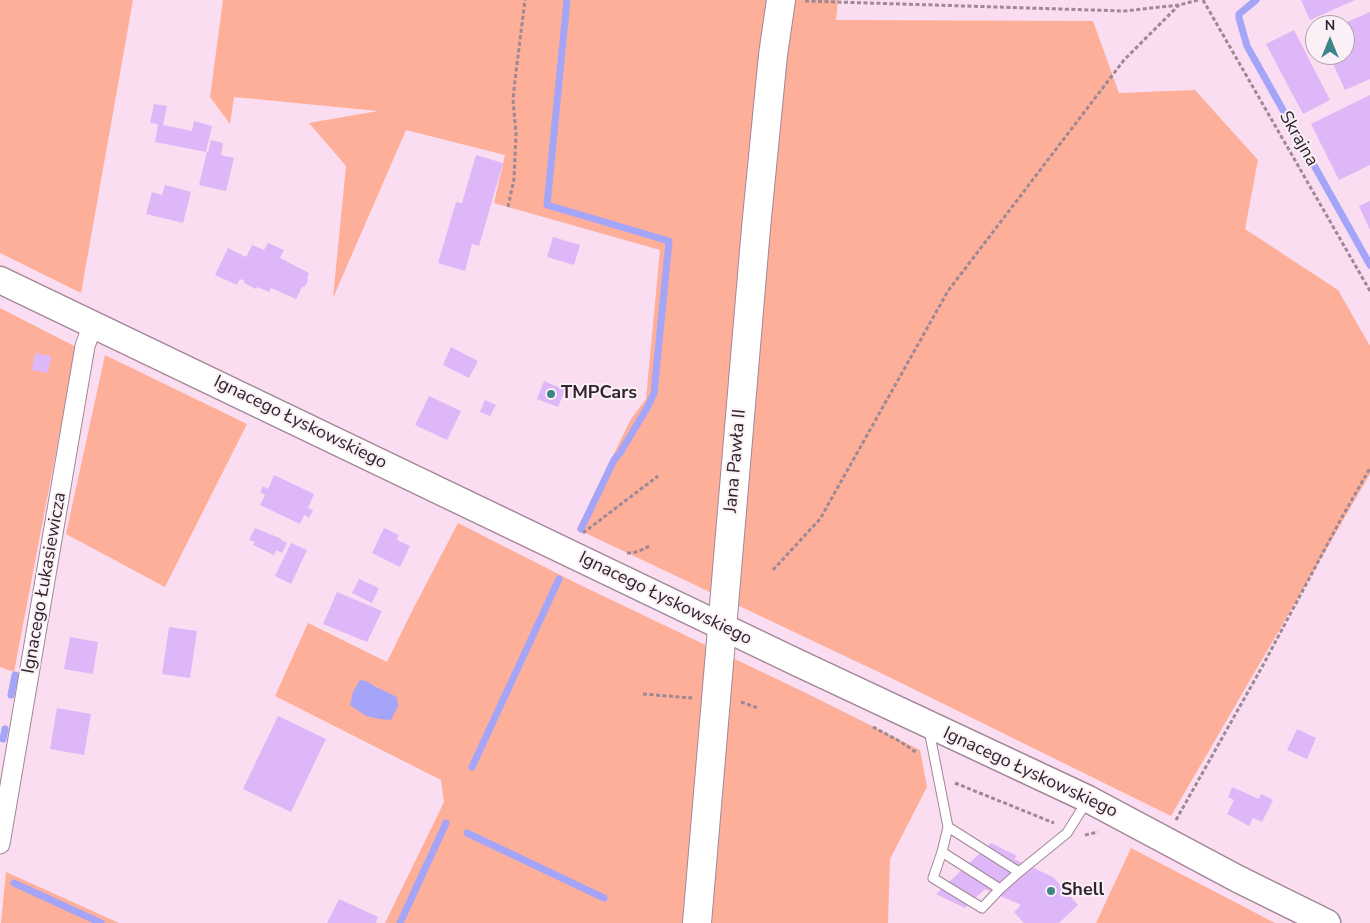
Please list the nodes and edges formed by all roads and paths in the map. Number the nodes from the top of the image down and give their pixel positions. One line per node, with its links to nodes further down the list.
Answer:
1 (525, 0): 7 (path)
2 (781, 0): 15 (main road, Jana Pawła II)
3 (1198, 0): 6 (path)
4 (1203, 0): 9 (path, Skrajna)
5 (814, 2): 6 (path)
6 (1179, 5): 14 (path)
7 (508, 207)
8 (0, 280): 10 (street, Ignacego Łyskowskiego)
9 (1370, 292)
10 (93, 324): 15 (street, Ignacego Łyskowskiego); 28 (street, Ignacego Łukasiewicza)
11 (1370, 468): 24 (path)
12 (658, 476): 13 (path)
13 (581, 534)
14 (773, 570)
15 (722, 626): 20 (street, Ignacego Łyskowskiego); 32 (main road, Jana Pawła II)
16 (643, 694): 17 (path)
17 (698, 698)
18 (741, 702): 19 (path)
19 (758, 708)
20 (928, 725): 22 (lane); 23 (street, Ignacego Łyskowskiego)
21 (871, 726): 22 (path)
22 (940, 781): 25 (lane); 26 (path)
23 (1088, 799): 26 (lane); 33 (street, Ignacego Łyskowskiego)
24 (1175, 823)
25 (948, 827): 29 (lane); 30 (lane)
26 (1069, 830): 27 (path); 30 (lane)
27 (1103, 831)
28 (0, 844)
29 (942, 852): 31 (lane); 31 (lane)
30 (1018, 872): 31 (lane)
31 (1000, 888)
32 (697, 923)
33 (1327, 923)

